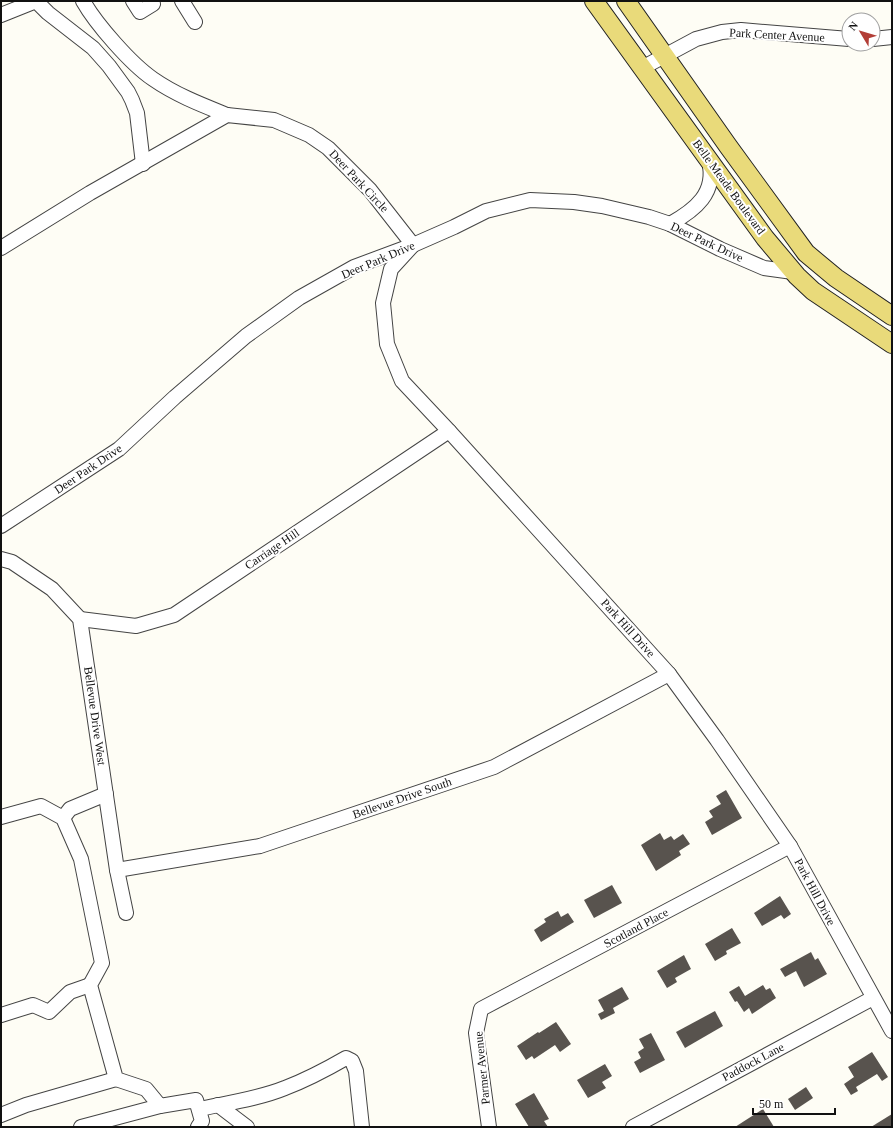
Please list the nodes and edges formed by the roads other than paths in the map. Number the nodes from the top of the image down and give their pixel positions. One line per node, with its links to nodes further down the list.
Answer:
1 (36, 1): 8 (street); 18 (street)
2 (83, 1): 15 (street, Deer Park Circle)
3 (133, 1): 4 (street)
4 (151, 1)
5 (182, 1): 9 (street)
6 (594, 1): 14 (main road, Belle Meade Boulevard)
7 (626, 1): 13 (main road, Belle Meade Boulevard)
8 (1, 15)
9 (195, 22)
10 (892, 37): 12 (street)
11 (841, 38): 13 (street, Park Center Avenue)
12 (881, 38)
13 (665, 55): 14 (street, Park Center Avenue); 16 (main road, Belle Meade Boulevard)
14 (642, 68): 17 (main road, Belle Meade Boulevard)
15 (228, 115): 18 (street); 20 (street, Deer Park Circle)
16 (728, 146): 17 (main road); 22 (main road, Belle Meade Boulevard)
17 (708, 158): 19 (street); 23 (main road, Belle Meade Boulevard)
18 (143, 164): 21 (street)
19 (670, 224): 20 (street, Deer Park Drive); 23 (street, Deer Park Drive)
20 (413, 245): 26 (street, Park Hill Drive); 27 (street, Deer Park Drive)
21 (1, 248)
22 (810, 256): 23 (main road); 24 (main road, Belle Meade Boulevard)
23 (793, 272): 25 (main road, Belle Meade Boulevard)
24 (892, 316)
25 (892, 344)
26 (449, 431): 29 (street, Carriage Hill); 30 (street, Park Hill Drive)
27 (1, 526)
28 (1, 560): 29 (street)
29 (80, 619): 31 (street, Bellevue Drive West)
30 (670, 674): 34 (street, Park Hill Drive); 35 (street, Bellevue Drive South)
31 (106, 794): 33 (street); 35 (street, Bellevue Drive West)
32 (1, 817): 33 (street)
33 (63, 818): 37 (street)
34 (790, 846): 38 (street, Park Hill Drive); 39 (street, Scotland Place)
35 (117, 870): 36 (street, Bellevue Drive West)
36 (126, 913)
37 (90, 984): 40 (street); 42 (street)
38 (873, 998): 41 (street, Park Hill Drive); 52 (street, Paddock Lane)
39 (481, 1009): 51 (street, Parmer Avenue)
40 (1, 1015)
41 (892, 1031)
42 (116, 1079): 44 (street); 46 (street)
43 (218, 1105): 45 (street); 49 (street); 50 (street)
44 (160, 1106): 45 (street); 47 (street)
45 (199, 1109): 48 (street)
46 (1, 1115)
47 (81, 1127)
48 (198, 1127)
49 (247, 1127)
50 (362, 1127)
51 (489, 1127)
52 (632, 1127)

